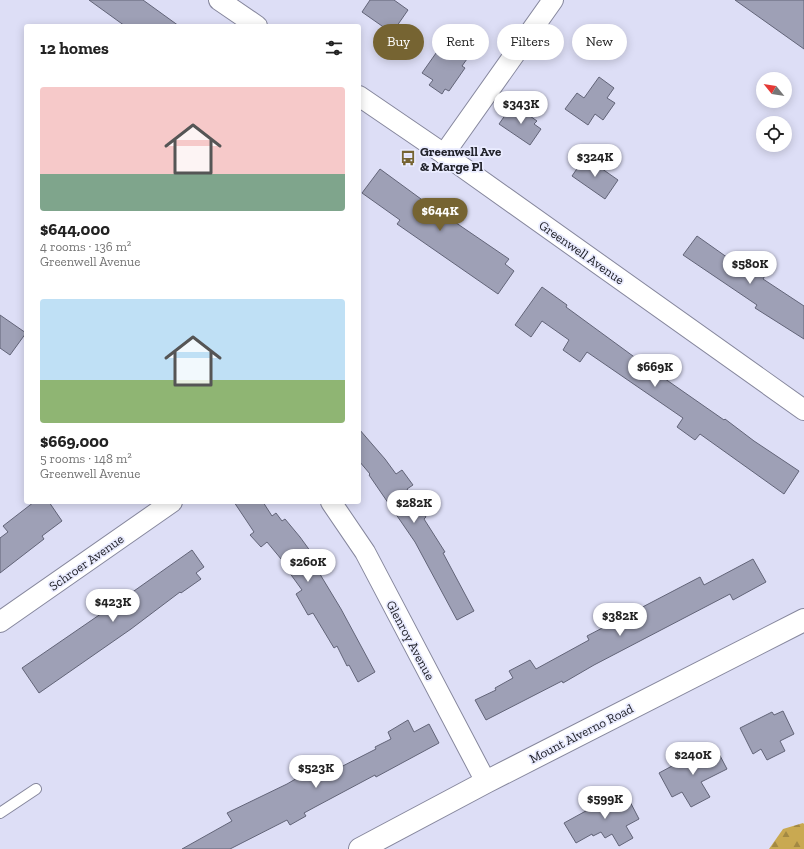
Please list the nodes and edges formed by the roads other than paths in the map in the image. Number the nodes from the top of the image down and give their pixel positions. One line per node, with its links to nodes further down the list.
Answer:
1 (219, 0): 3 (street)
2 (553, 0): 5 (street)
3 (253, 24)
4 (361, 97): 5 (street, Greenwell Avenue)
5 (444, 154): 6 (street, Greenwell Avenue)
6 (804, 410)
7 (169, 504): 10 (street, Schroer Avenue)
8 (332, 504): 11 (street, Glenroy Avenue)
9 (804, 620): 11 (street, Mount Alverno Road)
10 (0, 622)
11 (486, 782): 14 (street, Mount Alverno Road)
12 (36, 789): 13 (lane)
13 (0, 812)
14 (360, 849)

